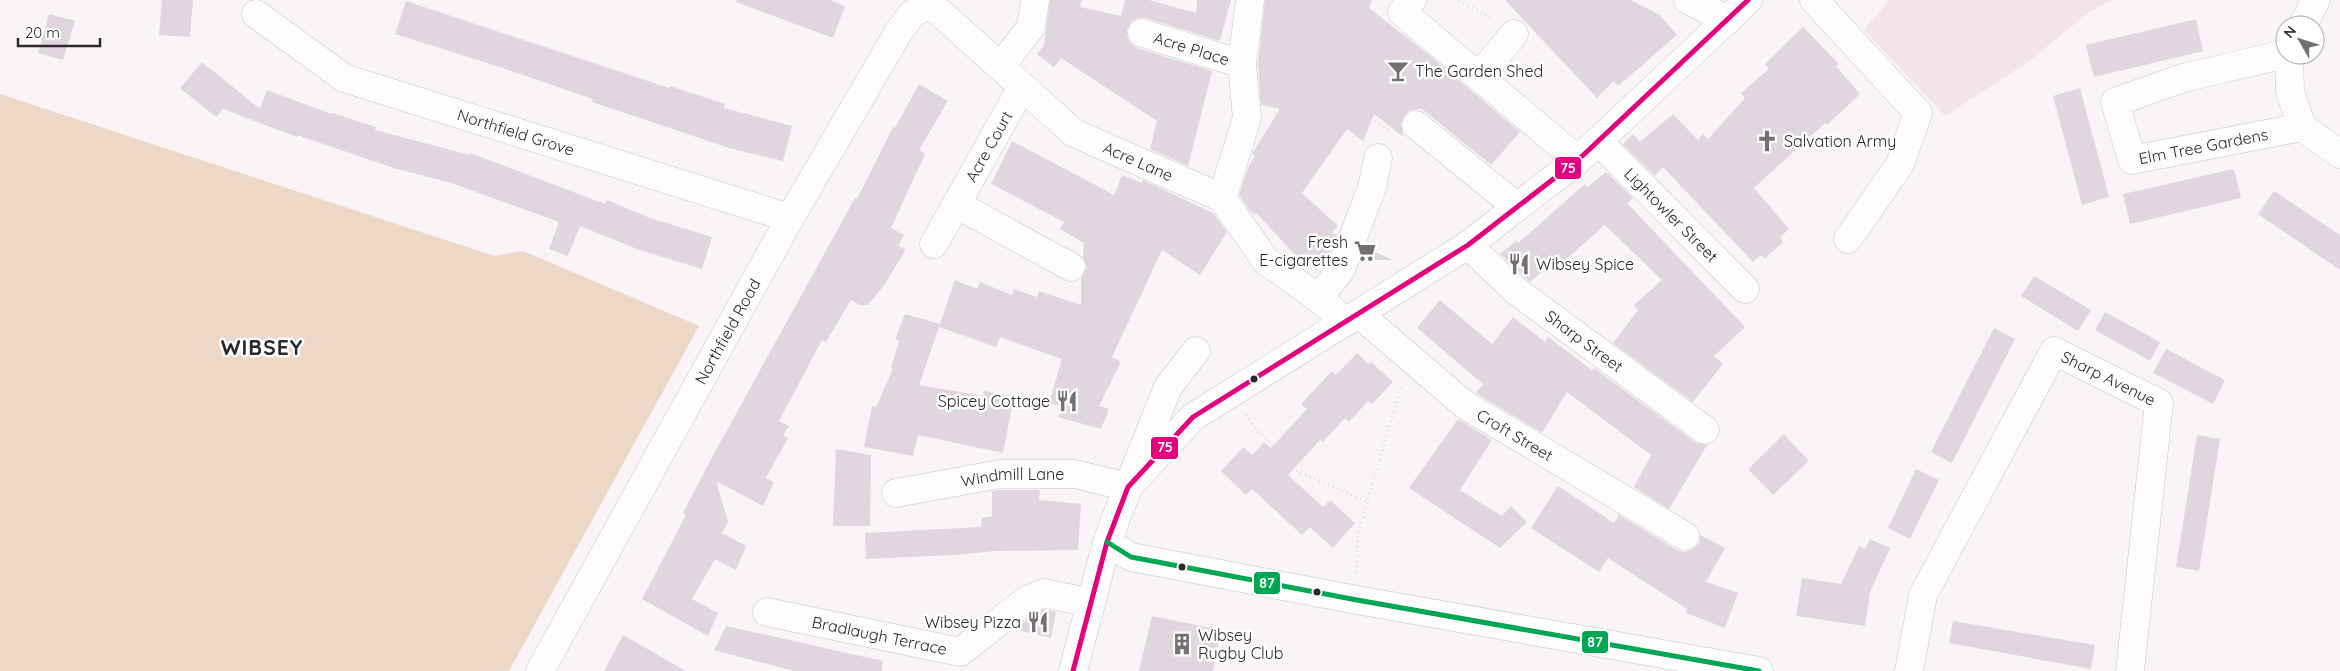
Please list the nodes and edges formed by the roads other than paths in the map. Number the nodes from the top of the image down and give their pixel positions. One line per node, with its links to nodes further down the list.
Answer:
1 (1035, 0): 17 (street)
2 (1250, 0): 15 (street)
3 (1688, 0): 11 (street)
4 (1748, 0): 11 (street)
5 (1814, 0): 29 (street)
6 (2316, 0): 10 (street)
7 (927, 2): 17 (street, Acre Lane); 28 (street, Northfield Road)
8 (1398, 5): 18 (street, Lightowler Street)
9 (256, 14): 28 (street, Northfield Grove)
10 (2308, 15)
11 (1728, 20): 22 (street)
12 (1142, 33): 15 (street, Acre Place)
13 (1514, 34): 18 (street)
14 (2275, 56): 21 (street, Elm Tree Gardens)
15 (1242, 64): 25 (street)
16 (2289, 65): 21 (street)
17 (1000, 67): 19 (street, Acre Lane)
18 (1479, 76): 22 (street, Lightowler Street)
19 (1022, 87): 25 (street, Acre Lane); 26 (street, Acre Court)
20 (1416, 125): 27 (street)
21 (2302, 127): 23 (street)
22 (1588, 150): 27 (street); 33 (street, Lightowler Street)
23 (2340, 154)
24 (1378, 158): 34 (street)
25 (1222, 198): 34 (street)
26 (956, 204): 30 (street, Acre Court); 32 (street)
27 (1517, 207): 31 (street)
28 (790, 218): 44 (street, Northfield Road)
29 (1848, 239)
30 (934, 244)
31 (1468, 245): 35 (street); 37 (street, Sharp Street)
32 (1071, 267)
33 (1745, 289)
34 (1318, 298): 35 (street)
35 (1352, 318): 38 (street); 40 (street, Croft Street)
36 (1196, 351): 38 (street)
37 (1705, 430)
38 (1128, 487): 39 (street, Windmill Lane); 41 (street)
39 (896, 493)
40 (1685, 536)
41 (1107, 542): 42 (street); 46 (street)
42 (1091, 603): 43 (street, Bradlaugh Terrace); 45 (street)
43 (768, 612)
44 (540, 671)
45 (1073, 671)
46 (1759, 671)
47 (1908, 671): 48 (street, Sharp Avenue)
48 (2130, 671)

